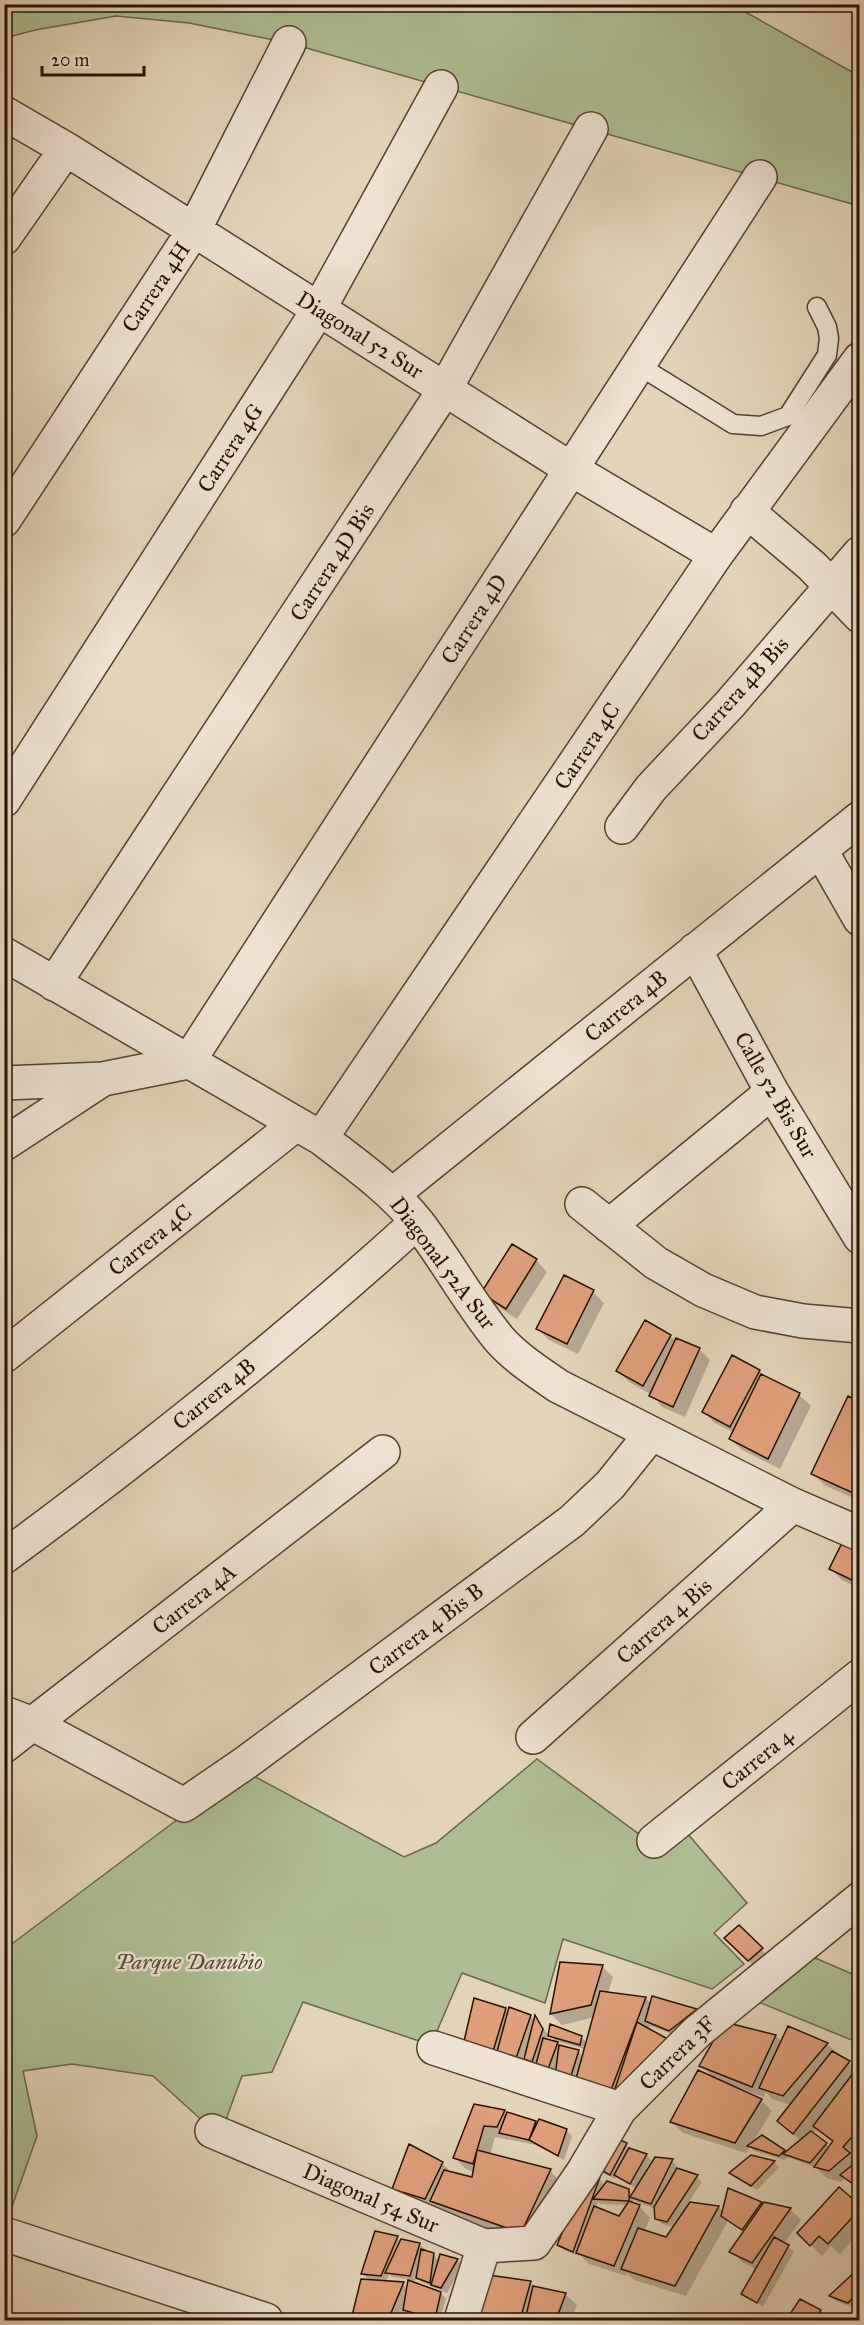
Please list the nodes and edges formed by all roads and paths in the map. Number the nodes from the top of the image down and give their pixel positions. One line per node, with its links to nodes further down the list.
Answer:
1 (289, 43): 7 (street, Carrera 4H)
2 (441, 87): 10 (street, Carrera 4G)
3 (4, 113): 5 (street, Diagonal 52 Sur)
4 (591, 129): 13 (street, Carrera 4D Bis)
5 (66, 149): 7 (street, Diagonal 52 Sur); 8 (street)
6 (760, 177): 12 (street, Carrera 4D)
7 (194, 230): 10 (street, Diagonal 52 Sur); 16 (street, Carrera 4H)
8 (4, 238)
9 (817, 307): 12 (lane)
10 (319, 309): 13 (street, Diagonal 52 Sur); 21 (street, Carrera 4G)
11 (860, 359): 15 (street, Carrera 4C)
12 (638, 366): 14 (street, Carrera 4D)
13 (446, 389): 14 (street, Diagonal 52 Sur); 28 (street, Carrera 4D Bis)
14 (571, 469): 18 (street, Diagonal 52 Sur); 29 (street, Carrera 4D)
15 (747, 511): 18 (street, Carrera 4C); 19 (street)
16 (4, 520)
17 (860, 553): 19 (street, Carrera 4B Bis)
18 (716, 555): 33 (street, Carrera 4C)
19 (831, 586): 20 (street); 23 (street, Carrera 4B Bis)
20 (860, 616)
21 (4, 800)
22 (860, 819): 24 (street, Carrera 4B)
23 (622, 827)
24 (821, 850): 25 (street); 26 (street, Carrera 4B)
25 (860, 919)
26 (695, 950): 32 (street, Calle 52 Bis Sur); 35 (street, Carrera 4B)
27 (4, 954): 28 (street, Diagonal 52A Sur)
28 (54, 984): 29 (street, Diagonal 52A Sur)
29 (188, 1062): 30 (street); 33 (street, Diagonal 52A Sur)
30 (103, 1078): 31 (street); 34 (street)
31 (4, 1083)
32 (772, 1092): 38 (street); 39 (street, Calle 52 Bis Sur)
33 (308, 1131): 35 (street, Diagonal 52A Sur); 41 (street, Carrera 4C)
34 (4, 1144)
35 (393, 1194): 37 (street, Diagonal 52A Sur)
36 (582, 1204): 38 (street)
37 (417, 1222): 42 (street, Diagonal 52A Sur); 46 (street, Carrera 4B)
38 (609, 1226): 40 (street)
39 (860, 1237)
40 (860, 1326)
41 (4, 1356)
42 (651, 1434): 44 (street, Diagonal 52A Sur); 48 (street, Carrera 4 Bis B)
43 (383, 1452): 48 (street, Carrera 4A)
44 (794, 1505): 45 (street, Diagonal 52A Sur); 49 (street, Carrera 4 Bis)
45 (860, 1534)
46 (4, 1557)
47 (860, 1676): 51 (street, Carrera 4)
48 (19, 1719): 50 (street, Carrera 4A)
49 (533, 1737)
50 (4, 1746)
51 (654, 1841)
52 (860, 1899): 54 (street, Carrera 3F)
53 (434, 2048): 54 (street)
54 (620, 2109): 57 (street, Carrera 3F)
55 (212, 2132): 58 (street, Diagonal 54 Sur)
56 (4, 2234): 59 (street)
57 (534, 2243): 58 (street, Diagonal 54 Sur)
58 (484, 2246): 60 (street)
59 (266, 2320)
60 (461, 2320)

